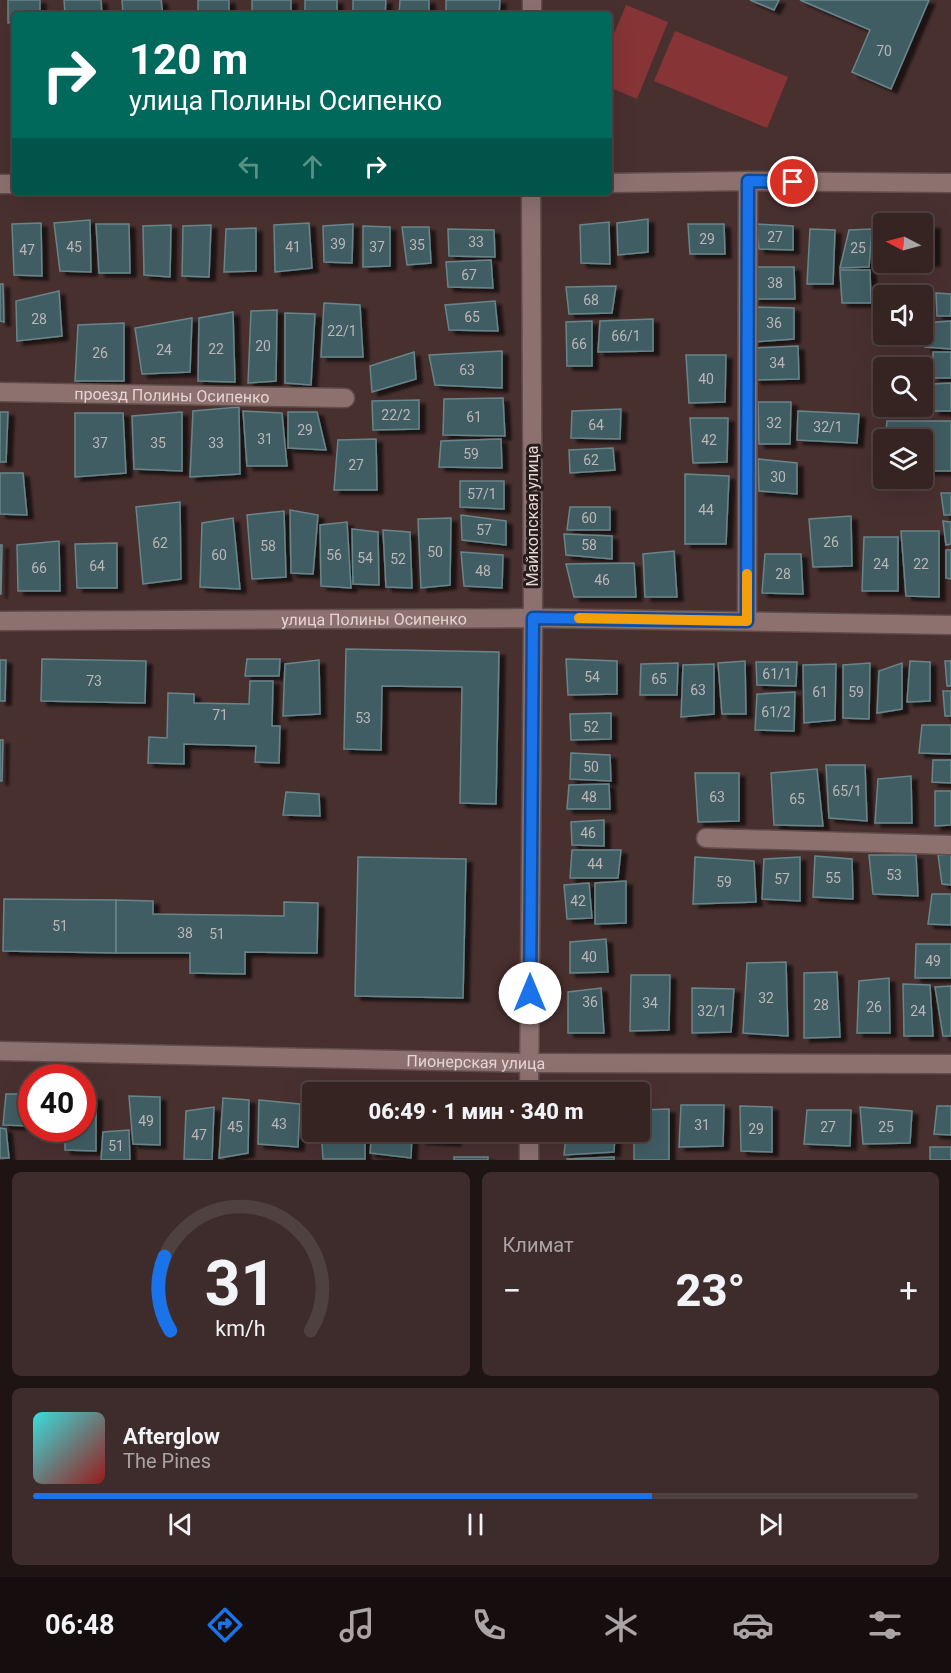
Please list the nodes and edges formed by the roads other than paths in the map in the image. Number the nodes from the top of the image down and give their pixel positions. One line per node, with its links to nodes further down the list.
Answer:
1 (748, 181): 2 (street); 3 (street); 9 (street)
2 (612, 183)
3 (951, 183)
4 (531, 195): 7 (street, Майкопская улица)
5 (0, 392): 6 (street, проезд Полины Осипенко)
6 (345, 398)
7 (533, 618): 8 (street, улица Полины Осипенко); 9 (street, улица Полины Осипенко); 14 (street, Майкопская улица)
8 (0, 621)
9 (747, 621): 10 (street, улица Полины Осипенко)
10 (951, 625)
11 (706, 838): 12 (street)
12 (951, 845)
13 (0, 1051): 14 (street, Пионерская улица)
14 (529, 1063): 15 (street, Пионерская улица); 16 (street, Майкопская улица)
15 (951, 1064)
16 (529, 1082)
17 (529, 1142): 18 (street)
18 (529, 1160)

